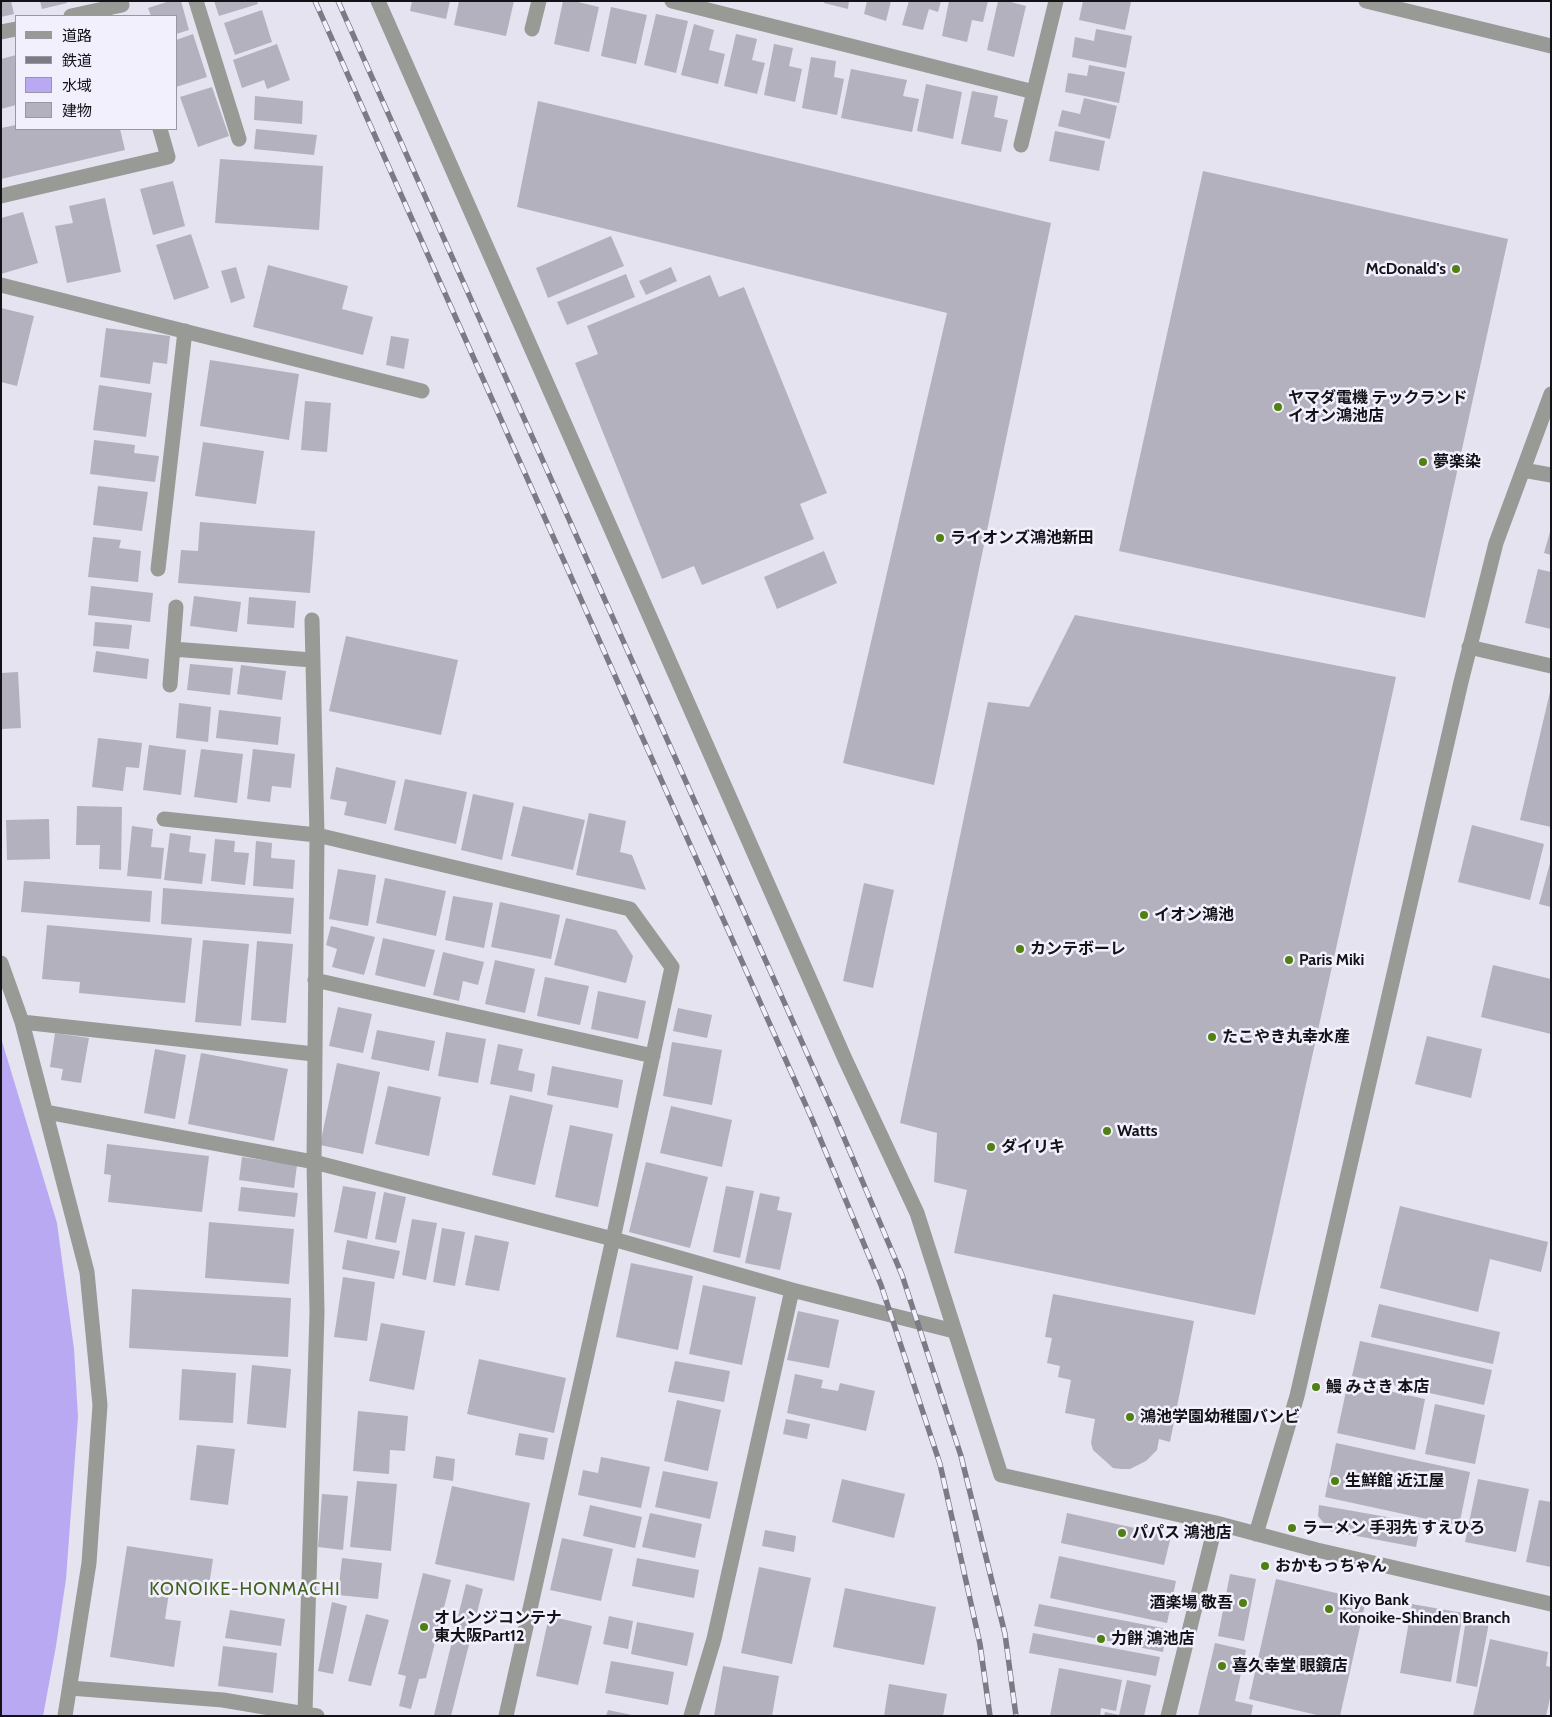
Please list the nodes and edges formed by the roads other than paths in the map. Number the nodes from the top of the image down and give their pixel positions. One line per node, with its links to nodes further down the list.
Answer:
1 (196, 1): 15 (street)
2 (378, 1): 43 (street)
3 (539, 1): 10 (street)
4 (672, 1): 13 (street)
5 (1056, 1): 13 (street)
6 (1366, 1): 12 (street)
7 (122, 7): 8 (street)
8 (78, 15)
9 (15, 29): 11 (street)
10 (532, 30)
11 (1, 32)
12 (1551, 46)
13 (1034, 92): 16 (street)
14 (160, 130): 17 (street)
15 (239, 139)
16 (1021, 145)
17 (1, 196)
18 (1, 285): 19 (street)
19 (185, 331): 20 (street); 24 (street)
20 (422, 391)
21 (1551, 394): 22 (street)
22 (1523, 470): 23 (street); 27 (street)
23 (1551, 475)
24 (158, 569)
25 (176, 607): 28 (street)
26 (312, 620): 29 (street)
27 (1469, 647): 30 (street); 45 (street)
28 (173, 649): 29 (street); 31 (street)
29 (312, 660): 33 (street)
30 (1551, 666)
31 (170, 685)
32 (164, 819): 33 (street)
33 (317, 835): 35 (street); 38 (street)
34 (1, 963): 36 (street)
35 (315, 980): 37 (street); 38 (street)
36 (22, 1022): 37 (street); 39 (street)
37 (314, 1054): 40 (street)
38 (653, 1056): 41 (street)
39 (46, 1112): 40 (street); 47 (street)
40 (314, 1162): 41 (street); 48 (street)
41 (613, 1239): 42 (street); 50 (street)
42 (792, 1290): 43 (street); 51 (street)
43 (954, 1331): 44 (street)
44 (1216, 1523): 45 (street); 52 (street)
45 (1256, 1534): 46 (street)
46 (1551, 1604)
47 (70, 1688): 48 (street); 49 (street)
48 (311, 1714)
49 (65, 1716)
50 (506, 1716)
51 (691, 1716)
52 (1168, 1716)

